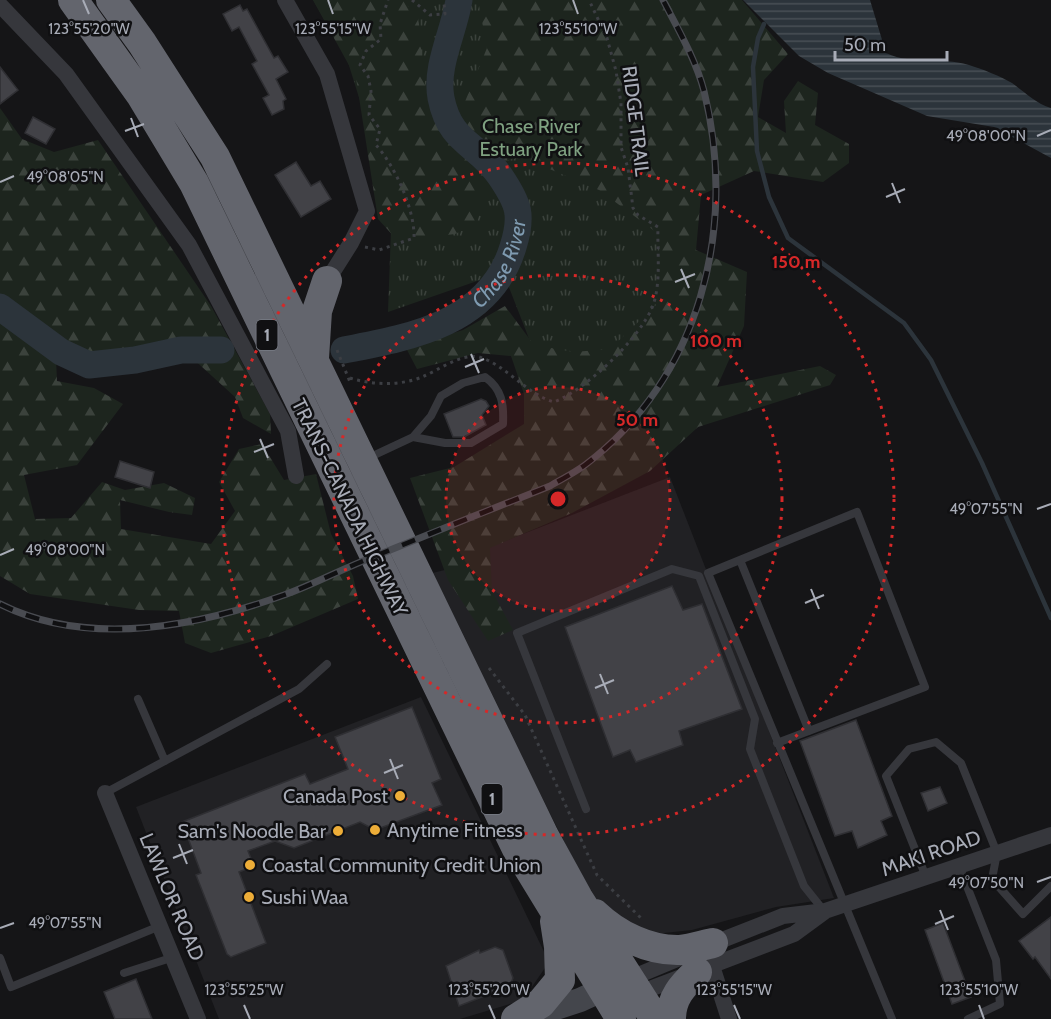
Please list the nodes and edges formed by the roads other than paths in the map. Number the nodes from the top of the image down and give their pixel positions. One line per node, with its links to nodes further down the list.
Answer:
1 (73, 0): 23 (highway, TRANS-CANADA HIGHWAY / 1)
2 (111, 0): 6 (highway, TRANS-CANADA HIGHWAY / 1)
3 (285, 0): 5 (street)
4 (0, 4): 9 (street)
5 (327, 280): 6 (highway)
6 (314, 360): 8 (highway, TRANS-CANADA HIGHWAY / 1)
7 (413, 437): 7 (lane); 8 (lane)
8 (363, 461): 23 (highway, TRANS-CANADA HIGHWAY / 1)
9 (296, 476)
10 (740, 560): 13 (lane); 13 (lane); 14 (lane)
11 (327, 664): 15 (lane)
12 (138, 699): 15 (lane)
13 (808, 731): 14 (lane)
14 (777, 743): 24 (lane)
15 (165, 761): 16 (lane)
16 (105, 793): 26 (street, LAWLOR ROAD)
17 (586, 809): 25 (lane)
18 (1051, 835): 19 (street, MAKI ROAD)
19 (997, 853): 20 (street, MAKI ROAD); 21 (lane); 22 (lane)
20 (959, 866): 21 (street, MAKI ROAD); 40 (lane)
21 (926, 877): 24 (street, MAKI ROAD)
22 (1051, 886)
23 (566, 905): 29 (highway); 31 (highway, TRANS-CANADA HIGHWAY / 1); 32 (highway, TRANS-CANADA HIGHWAY / 1); 34 (highway)
24 (843, 905): 25 (street, MAKI ROAD); 39 (lane)
25 (825, 911): 29 (street, MAKI ROAD)
26 (161, 926): 27 (street, LAWLOR ROAD); 28 (lane)
27 (174, 957): 30 (lane); 33 (street, LAWLOR ROAD)
28 (0, 958)
29 (707, 960): 31 (street, MAKI ROAD); 31 (street, MAKI ROAD); 37 (highway); 38 (street)
30 (124, 973)
31 (634, 986): 32 (street); 36 (highway, TRANS-CANADA HIGHWAY / 1)
32 (611, 1004): 34 (street); 35 (street)
33 (198, 1019)
34 (518, 1019)
35 (561, 1019)
36 (655, 1019)
37 (671, 1019)
38 (729, 1019)
39 (892, 1019)
40 (968, 1019)

